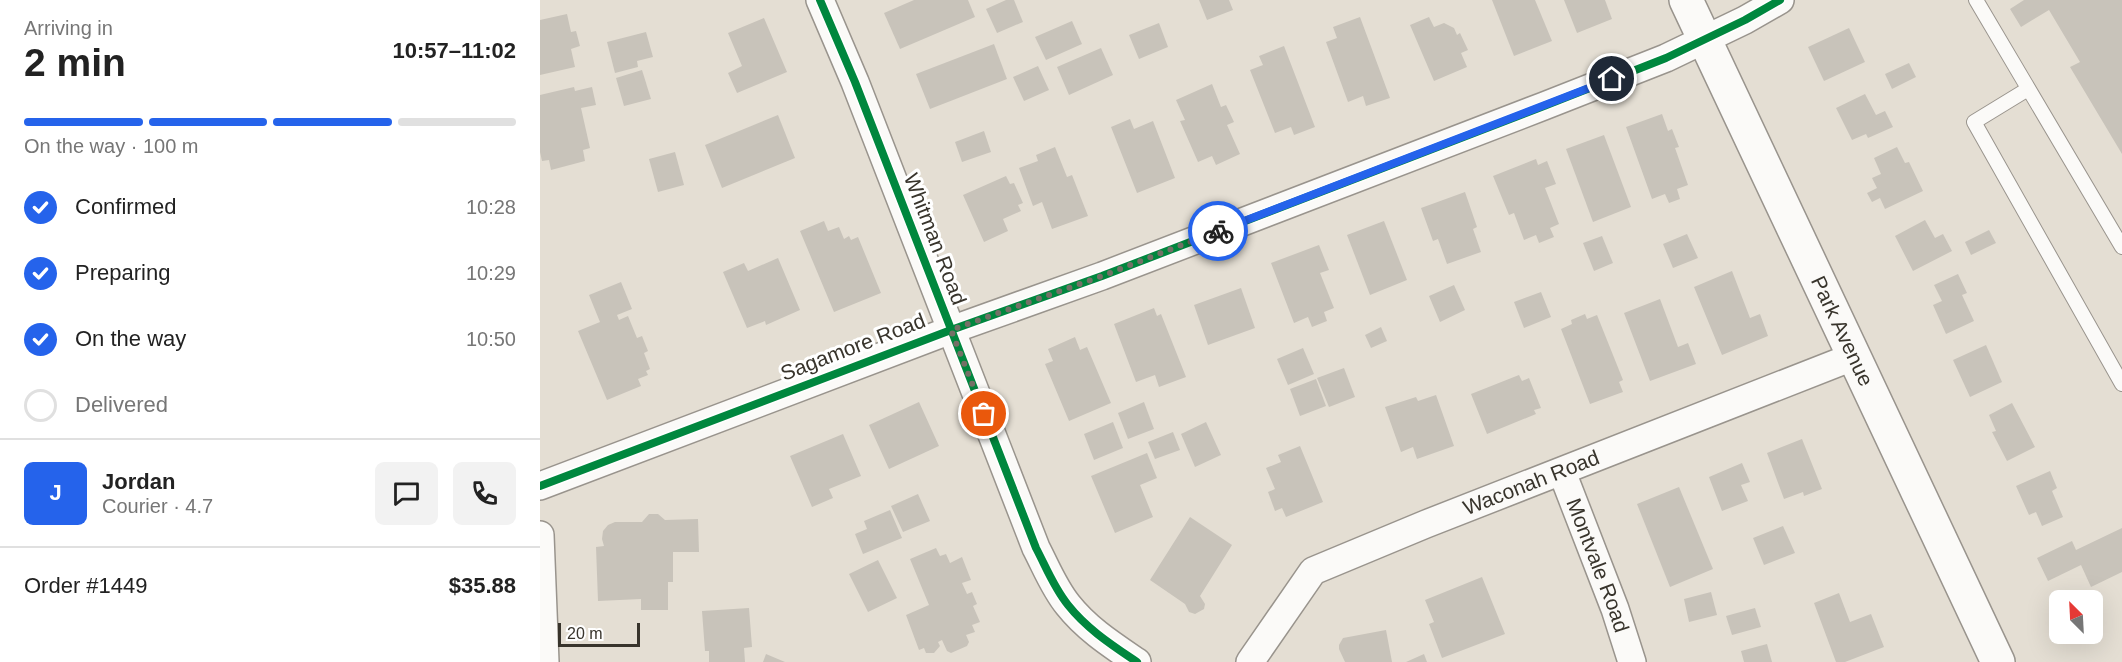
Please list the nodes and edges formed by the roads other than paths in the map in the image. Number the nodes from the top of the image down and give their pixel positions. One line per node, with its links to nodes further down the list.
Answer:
1 (820, 0): 8 (street, Whitman Road)
2 (1686, 0): 5 (main road, Park Avenue)
3 (1779, 0): 5 (street, Sagamore Road)
4 (1976, 0): 6 (lane)
5 (1705, 39): 8 (street, Sagamore Road); 9 (main road, Park Avenue)
6 (2028, 89): 7 (lane); 10 (lane)
7 (2122, 247)
8 (951, 330): 12 (street, Sagamore Road); 15 (street, Whitman Road)
9 (1855, 356): 11 (street, Waconah Road); 18 (main road, Park Avenue)
10 (2122, 384)
11 (1562, 472): 16 (street, Waconah Road); 17 (street, Montvale Road)
12 (540, 486)
13 (540, 535): 14 (street)
14 (545, 662)
15 (1137, 662)
16 (1250, 662)
17 (1632, 662)
18 (1998, 662)

